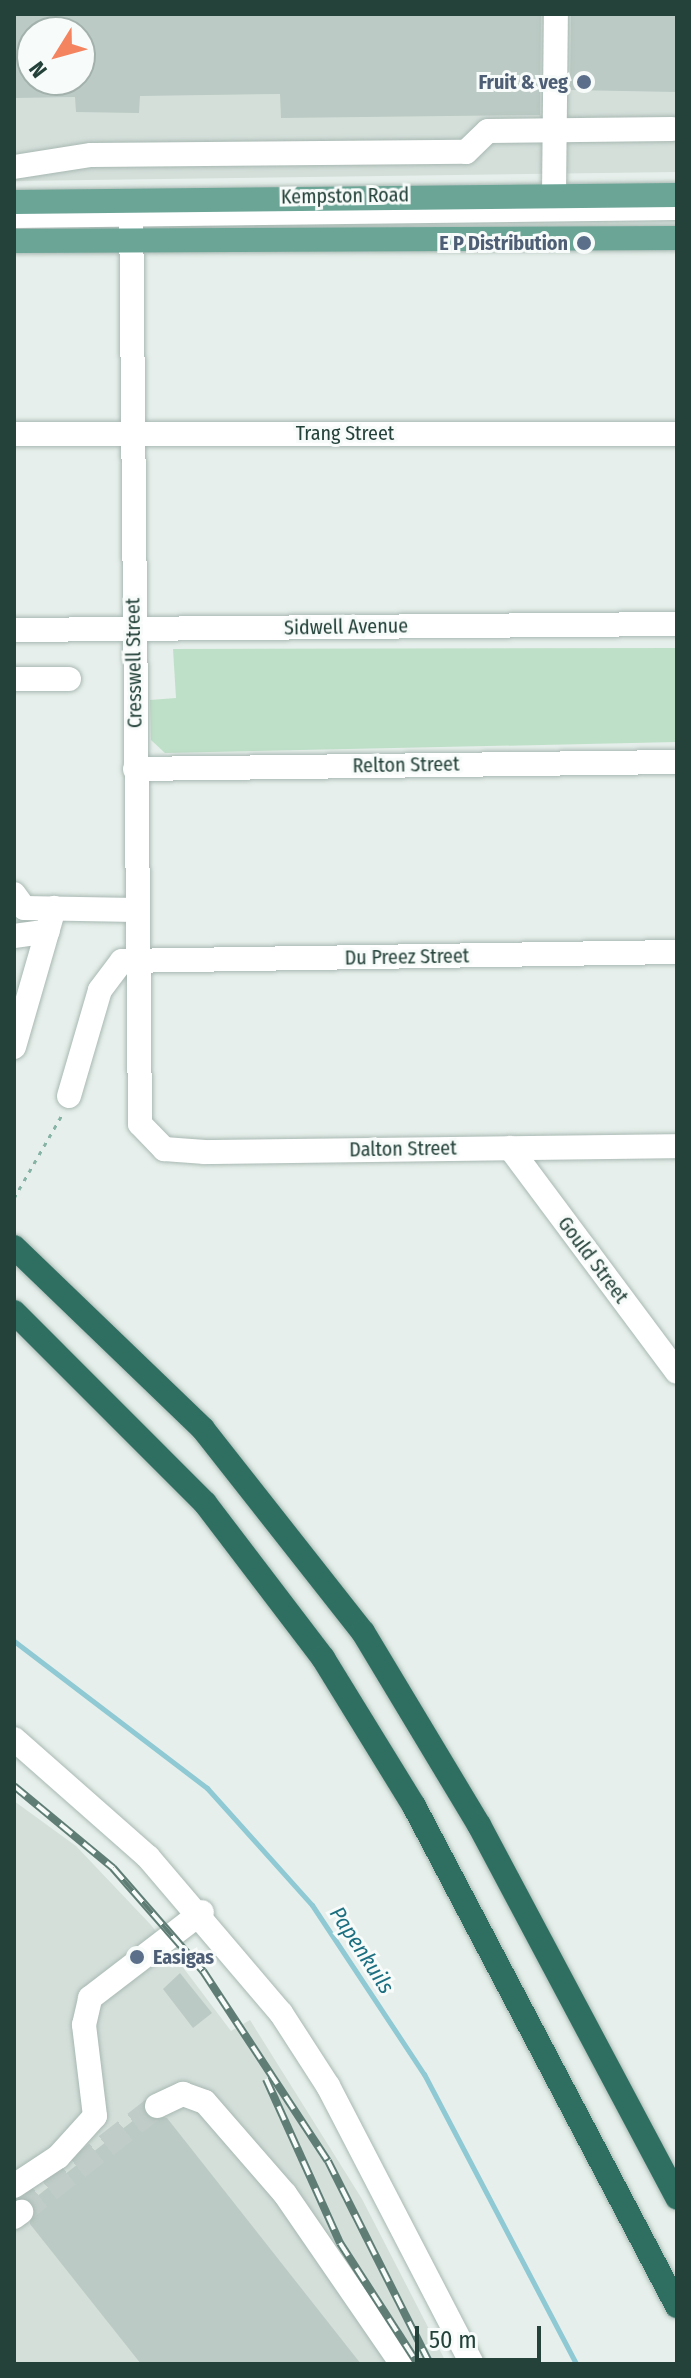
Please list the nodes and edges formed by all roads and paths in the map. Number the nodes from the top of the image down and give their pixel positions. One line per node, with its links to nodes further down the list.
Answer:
1 (556, 14): 2 (street)
2 (558, 127): 3 (street); 4 (street); 5 (street)
3 (672, 129)
4 (14, 167)
5 (561, 195): 6 (main road, Kempston Road); 10 (main road, Kempston Road)
6 (677, 195)
7 (14, 202): 10 (main road, Kempston Road)
8 (677, 208): 10 (street)
9 (14, 216): 10 (street)
10 (131, 221): 11 (street); 12 (street); 13 (main road, Kempston Road); 14 (main road, Kempston Road); 15 (street, Cresswell Street)
11 (677, 224)
12 (14, 228)
13 (677, 238)
14 (14, 241)
15 (132, 432): 16 (street, Trang Street); 17 (street, Trang Street); 19 (street, Cresswell Street)
16 (14, 434)
17 (677, 434)
18 (677, 624): 19 (street, Sidwell Avenue)
19 (134, 629): 20 (street, Sidwell Avenue); 24 (street, Cresswell Street)
20 (14, 630)
21 (14, 679): 22 (street)
22 (69, 679)
23 (677, 762): 24 (street, Relton Street)
24 (135, 769): 26 (street, Cresswell Street)
25 (14, 894): 27 (street)
26 (136, 910): 27 (street); 30 (street, Cresswell Street)
27 (51, 920): 28 (street); 31 (street)
28 (14, 936)
29 (677, 952): 30 (street, Du Preez Street)
30 (136, 960): 32 (street); 33 (street, Cresswell Street)
31 (14, 1047)
32 (69, 1096): 36 (path)
33 (140, 1124): 35 (street, Dalton Street)
34 (677, 1146): 35 (street, Dalton Street)
35 (510, 1148): 39 (street, Gould Street)
36 (14, 1198)
37 (19, 1251): 44 (highway)
38 (14, 1312): 45 (highway)
39 (677, 1372)
40 (14, 1739): 41 (street)
41 (202, 1912): 43 (street); 47 (street)
42 (157, 2106): 46 (street)
43 (14, 2186)
44 (677, 2198)
45 (677, 2306)
46 (402, 2364)
47 (472, 2364)

